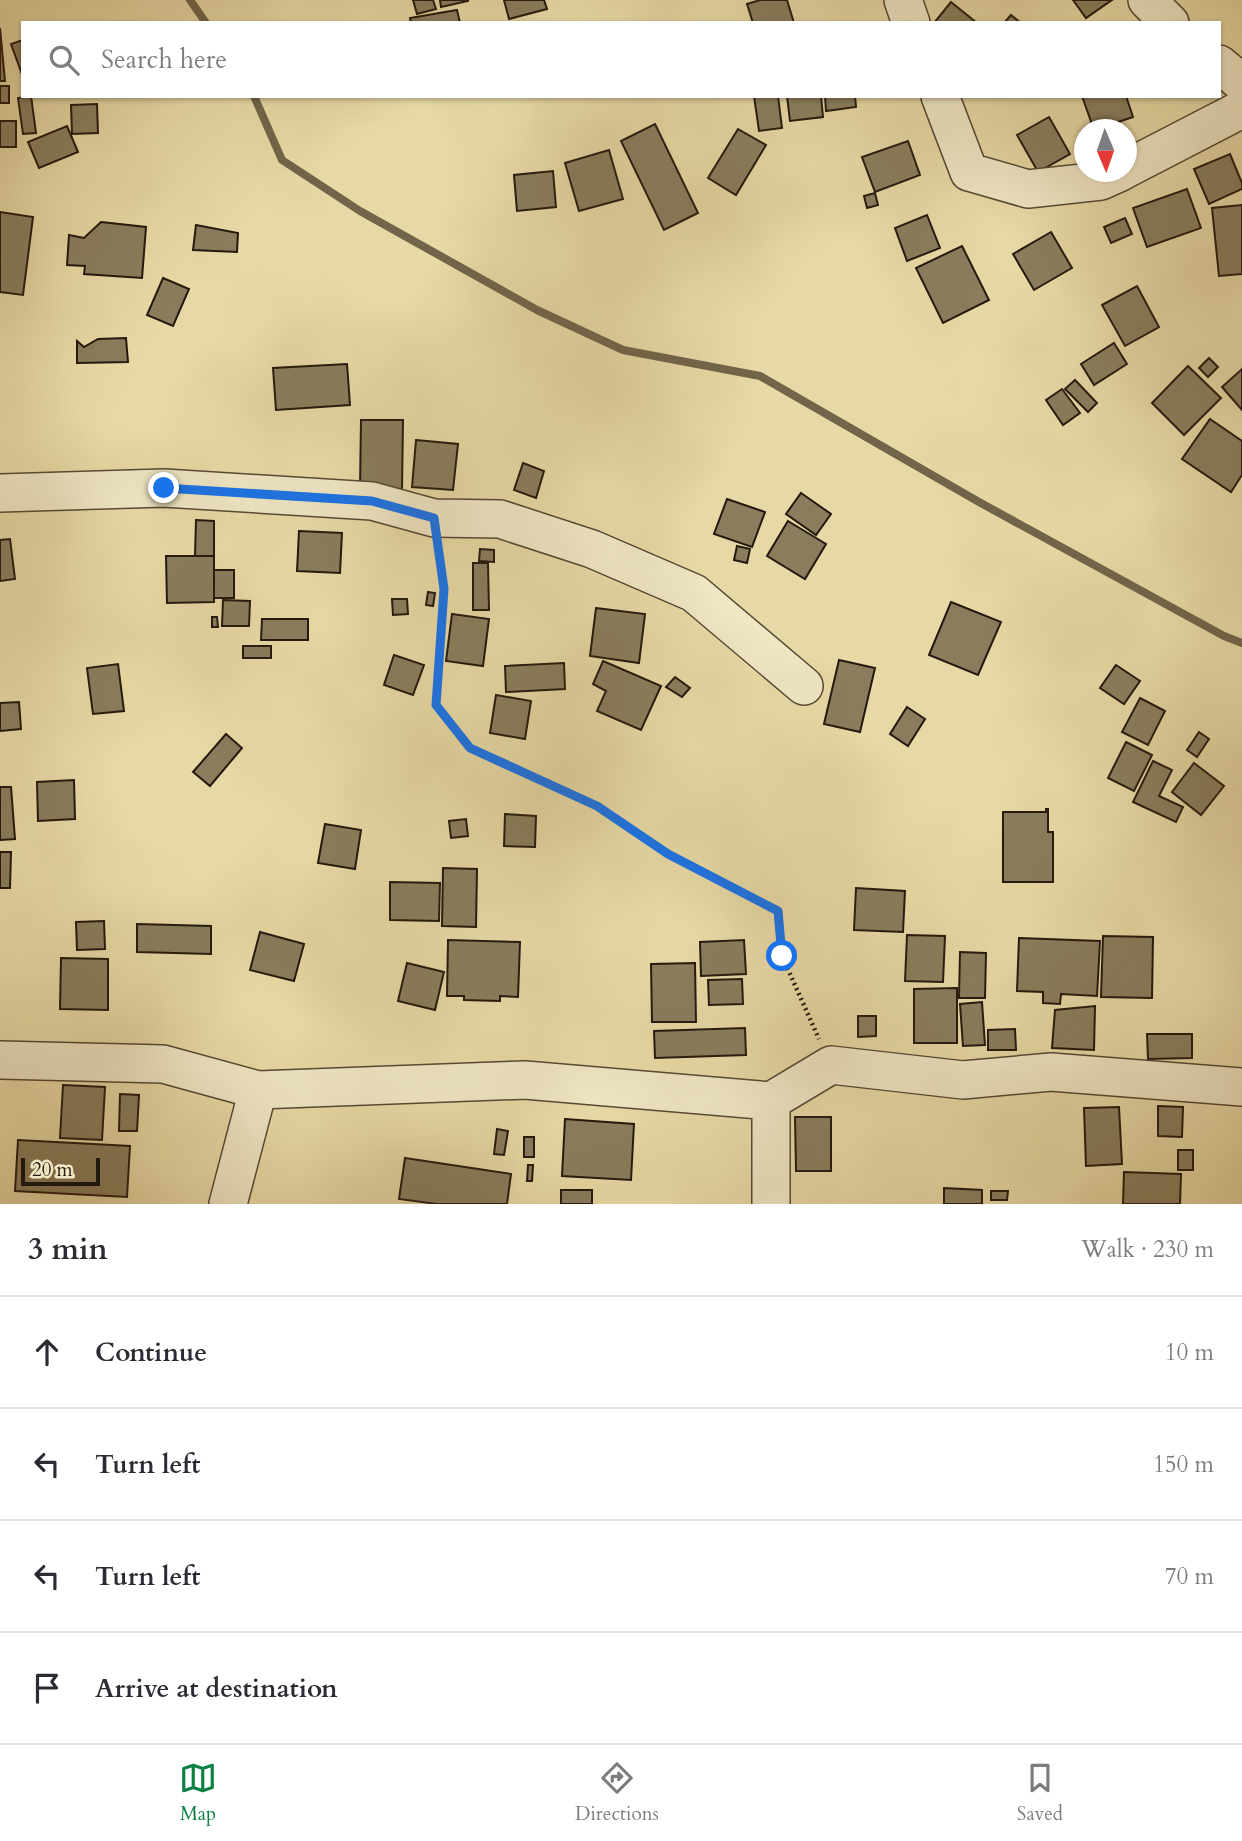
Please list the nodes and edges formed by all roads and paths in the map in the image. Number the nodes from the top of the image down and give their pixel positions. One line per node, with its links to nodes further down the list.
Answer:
1 (903, 0): 3 (street)
2 (1147, 0): 4 (street)
3 (910, 21)
4 (1168, 21)
5 (1221, 66): 6 (street)
6 (1242, 83)
7 (941, 98): 10 (street)
8 (1242, 109): 9 (street)
9 (1137, 163)
10 (1092, 182)
11 (0, 493): 12 (street)
12 (434, 518): 13 (street); 15 (path)
13 (804, 686)
14 (0, 1060): 17 (street)
15 (831, 1065): 16 (street); 18 (street)
16 (1242, 1087)
17 (258, 1090): 18 (street); 19 (street)
18 (771, 1101): 20 (street)
19 (228, 1204)
20 (771, 1204)

